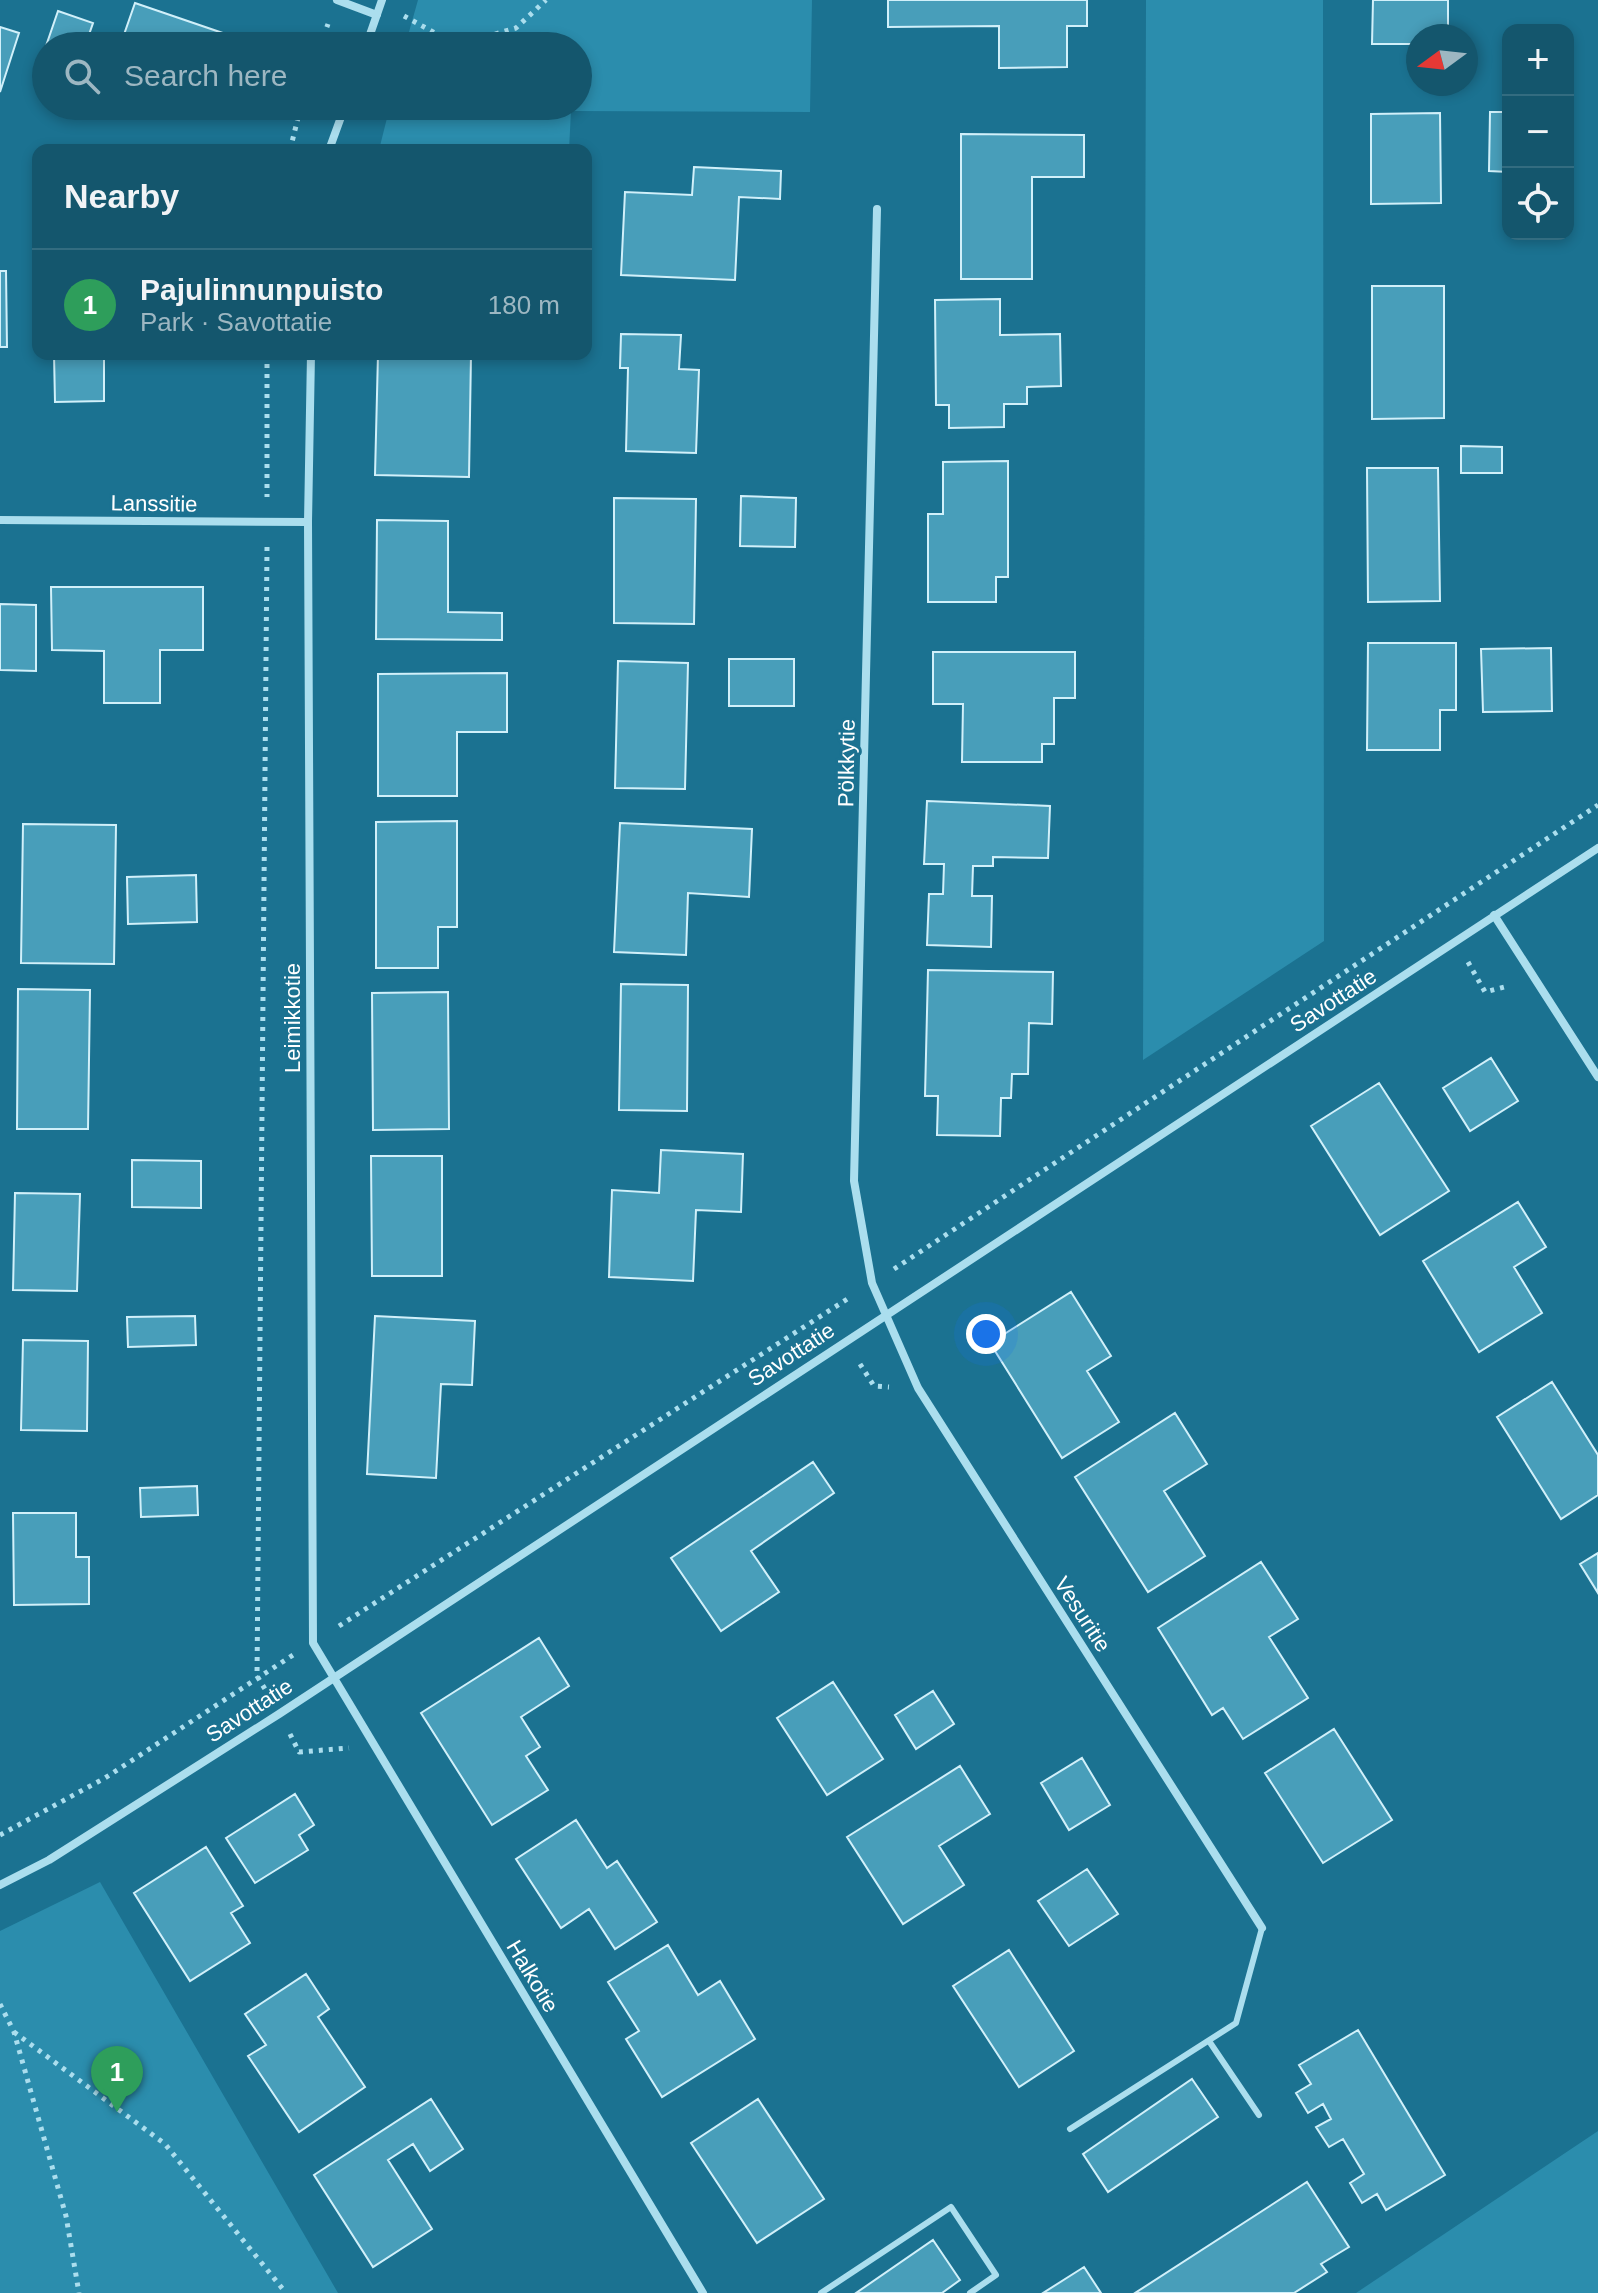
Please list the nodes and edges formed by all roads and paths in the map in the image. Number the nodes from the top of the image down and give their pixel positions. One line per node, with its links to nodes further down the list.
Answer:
1 (337, 0): 4 (street)
2 (546, 0): 7 (path)
3 (381, 2): 4 (street); 6 (path)
4 (377, 15): 5 (street)
5 (371, 32)
6 (434, 32)
7 (502, 32)
8 (298, 120): 10 (path)
9 (340, 120): 11 (street)
10 (292, 144)
11 (331, 144)
12 (877, 209): 25 (street, Pölkkytie)
13 (267, 360): 17 (path)
14 (311, 360): 16 (street, Leimikkotie)
15 (0, 520): 17 (street, Lanssitie)
16 (308, 522): 17 (street, Lanssitie); 27 (street, Leimikkotie)
17 (268, 523): 28 (path)
18 (1598, 805): 20 (path)
19 (1598, 848): 21 (street, Savottatie)
20 (1435, 911): 22 (path); 25 (path)
21 (1494, 915): 22 (street, Savottatie); 23 (street)
22 (1456, 941): 23 (path); 26 (street, Savottatie)
23 (1535, 981): 24 (street)
24 (1598, 1077)
25 (872, 1283): 26 (street, Pölkkytie); 27 (path)
26 (887, 1313): 29 (street, Savottatie); 32 (street, Vesuritie)
27 (313, 1643): 28 (path); 29 (street, Leimikkotie)
28 (257, 1676): 30 (path)
29 (331, 1677): 31 (street, Savottatie); 40 (street, Halkotie)
30 (0, 1835)
31 (0, 1885)
32 (1262, 1928): 35 (lane)
33 (0, 2004): 34 (path)
34 (14, 2032): 38 (path); 39 (path)
35 (1209, 2041): 36 (lane); 37 (lane)
36 (1259, 2115)
37 (1070, 2129)
38 (79, 2293)
39 (286, 2293)
40 (703, 2293)
41 (821, 2293): 42 (lane)
42 (970, 2293)

